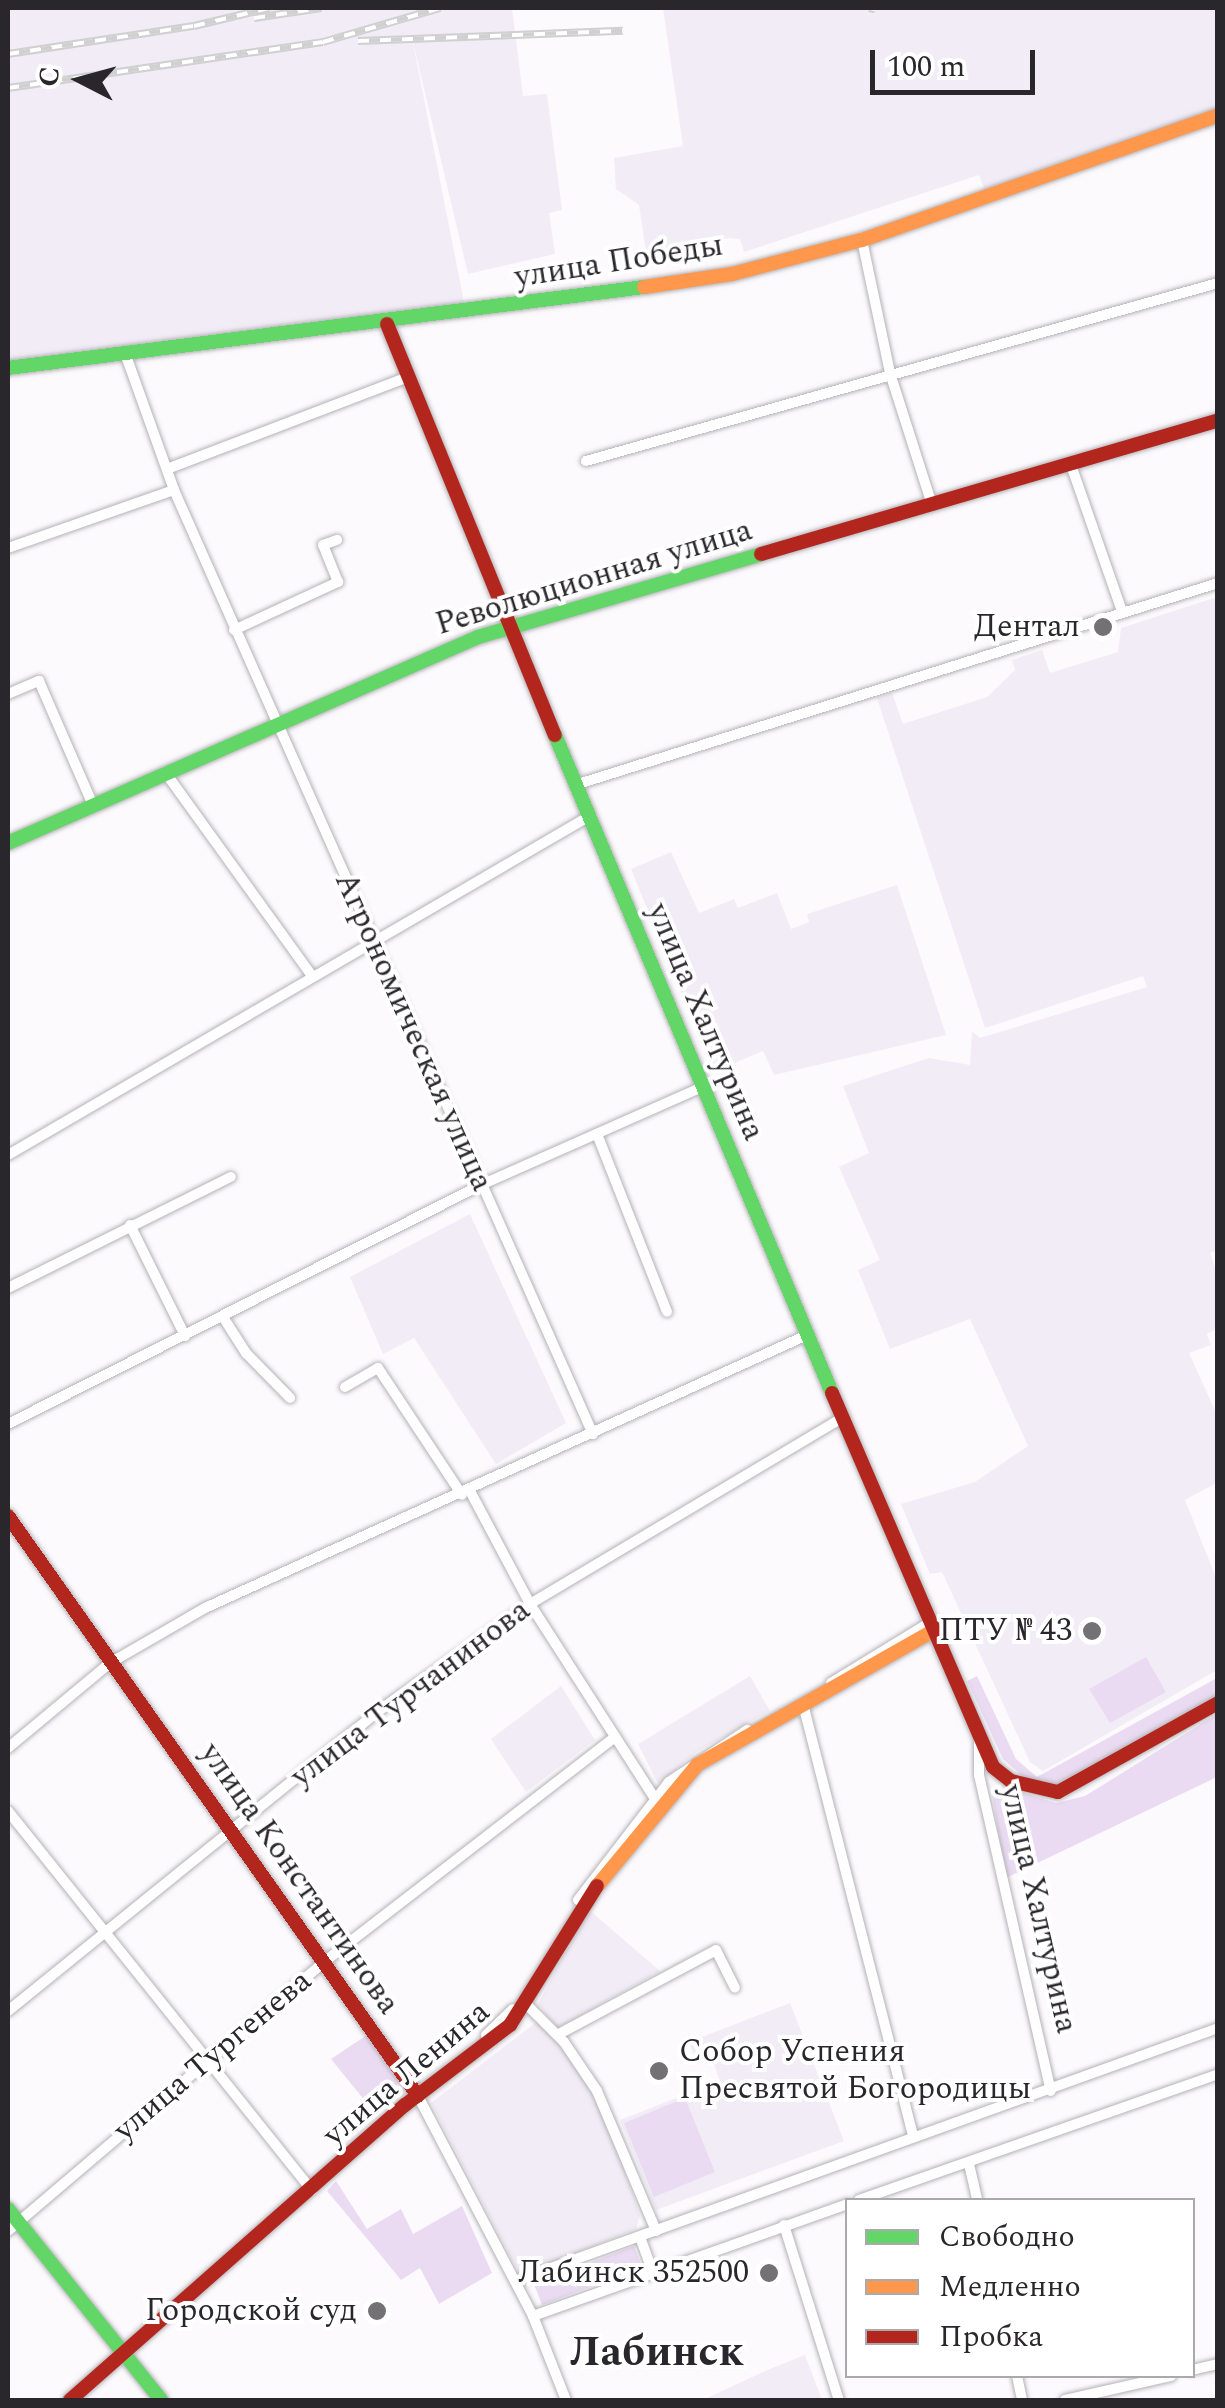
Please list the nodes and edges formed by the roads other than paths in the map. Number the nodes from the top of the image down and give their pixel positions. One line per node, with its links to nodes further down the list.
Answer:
1 (1218, 115): 2 (street, улица Победы)
2 (862, 240): 4 (street, улица Победы); 7 (street)
3 (1218, 283): 7 (street)
4 (386, 324): 5 (street, улица Победы); 8 (street, улица Халтурина)
5 (126, 353): 6 (street, улица Победы); 12 (street, Агрономическая улица)
6 (8, 368)
7 (890, 373): 10 (street); 14 (street)
8 (408, 377): 12 (street); 20 (street, улица Халтурина)
9 (1218, 420): 11 (street, Революционная улица)
10 (586, 461)
11 (1070, 462): 14 (street, Революционная улица); 18 (street)
12 (167, 469): 13 (street, Агрономическая улица)
13 (174, 490): 16 (street); 19 (street, Агрономическая улица)
14 (932, 506): 20 (street, Революционная улица)
15 (338, 540): 19 (street)
16 (8, 548)
17 (1218, 584): 18 (street)
18 (1122, 611): 24 (street)
19 (234, 630): 22 (street, Агрономическая улица)
20 (510, 630): 22 (street, Революционная улица); 24 (street, улица Халтурина)
21 (8, 694): 25 (street)
22 (275, 722): 23 (street, Революционная улица); 28 (street, Агрономическая улица)
23 (165, 772): 25 (street, Революционная улица); 29 (street)
24 (576, 786): 26 (street, улица Халтурина)
25 (93, 804): 27 (street, Революционная улица)
26 (588, 816): 28 (street); 30 (street, улица Халтурина)
27 (8, 843)
28 (372, 940): 29 (street); 34 (street, Агрономическая улица)
29 (312, 976): 32 (street)
30 (700, 1088): 31 (street); 39 (street, улица Халтурина)
31 (596, 1134): 34 (street); 37 (street)
32 (8, 1155)
33 (231, 1176): 35 (street)
34 (481, 1185): 38 (street); 45 (street, Агрономическая улица)
35 (130, 1225): 36 (street); 40 (street)
36 (8, 1288)
37 (667, 1312)
38 (224, 1316): 40 (street); 42 (street)
39 (807, 1335): 43 (street, улица Халтурина); 45 (street)
40 (185, 1336): 44 (street)
41 (345, 1387): 46 (street)
42 (290, 1398)
43 (842, 1418): 48 (street, улица Турчанинова); 49 (street, улица Халтурина)
44 (8, 1424)
45 (593, 1434): 46 (street)
46 (466, 1493): 48 (street); 50 (street)
47 (8, 1516): 50 (street, улица Константинова)
48 (530, 1604): 53 (street); 58 (street, улица Турчанинова)
49 (934, 1625): 51 (street, улица Ленина); 54 (street, улица Халтурина); 56 (street)
50 (110, 1663): 55 (street); 58 (street, улица Константинова)
51 (803, 1704): 56 (street, улица Ленина); 70 (street)
52 (1218, 1704): 54 (street, улица Халтурина)
53 (613, 1739): 56 (street); 60 (street, улица Тургенева)
54 (979, 1739): 68 (street, улица Халтурина)
55 (8, 1748)
56 (657, 1802): 62 (street, улица Ленина); 69 (street)
57 (8, 1811): 59 (street)
58 (232, 1832): 59 (street, улица Турчанинова); 60 (street, улица Константинова)
59 (102, 1930): 63 (street, улица Турчанинова); 66 (street)
60 (324, 1962): 66 (street, улица Тургенева); 69 (street, улица Константинова)
61 (735, 1988): 65 (street)
62 (527, 2005): 65 (street); 69 (street, улица Ленина)
63 (8, 2011)
64 (1218, 2028): 68 (street)
65 (557, 2035): 79 (street)
66 (209, 2058): 72 (street); 78 (street, улица Тургенева)
67 (1218, 2074): 71 (street)
68 (1051, 2090): 70 (street)
69 (417, 2094): 72 (street, улица Ленина); 82 (street, улица Константинова)
70 (912, 2136): 79 (street)
71 (968, 2164): 73 (street); 74 (street)
72 (313, 2190): 84 (street, улица Ленина)
73 (865, 2198)
74 (977, 2198)
75 (845, 2205): 77 (street)
76 (8, 2209): 78 (street)
77 (784, 2225): 81 (street); 89 (street)
78 (13, 2227): 84 (street)
79 (656, 2231): 80 (street)
80 (640, 2237): 81 (street); 82 (street)
81 (652, 2270): 83 (street)
82 (515, 2282): 83 (street, улица Константинова)
83 (533, 2316): 88 (street, улица Константинова)
84 (124, 2354): 86 (street, улица Ленина); 87 (street)
85 (1162, 2378): 90 (street)
86 (70, 2400)
87 (161, 2400)
88 (566, 2400)
89 (838, 2400)
90 (1065, 2400)

